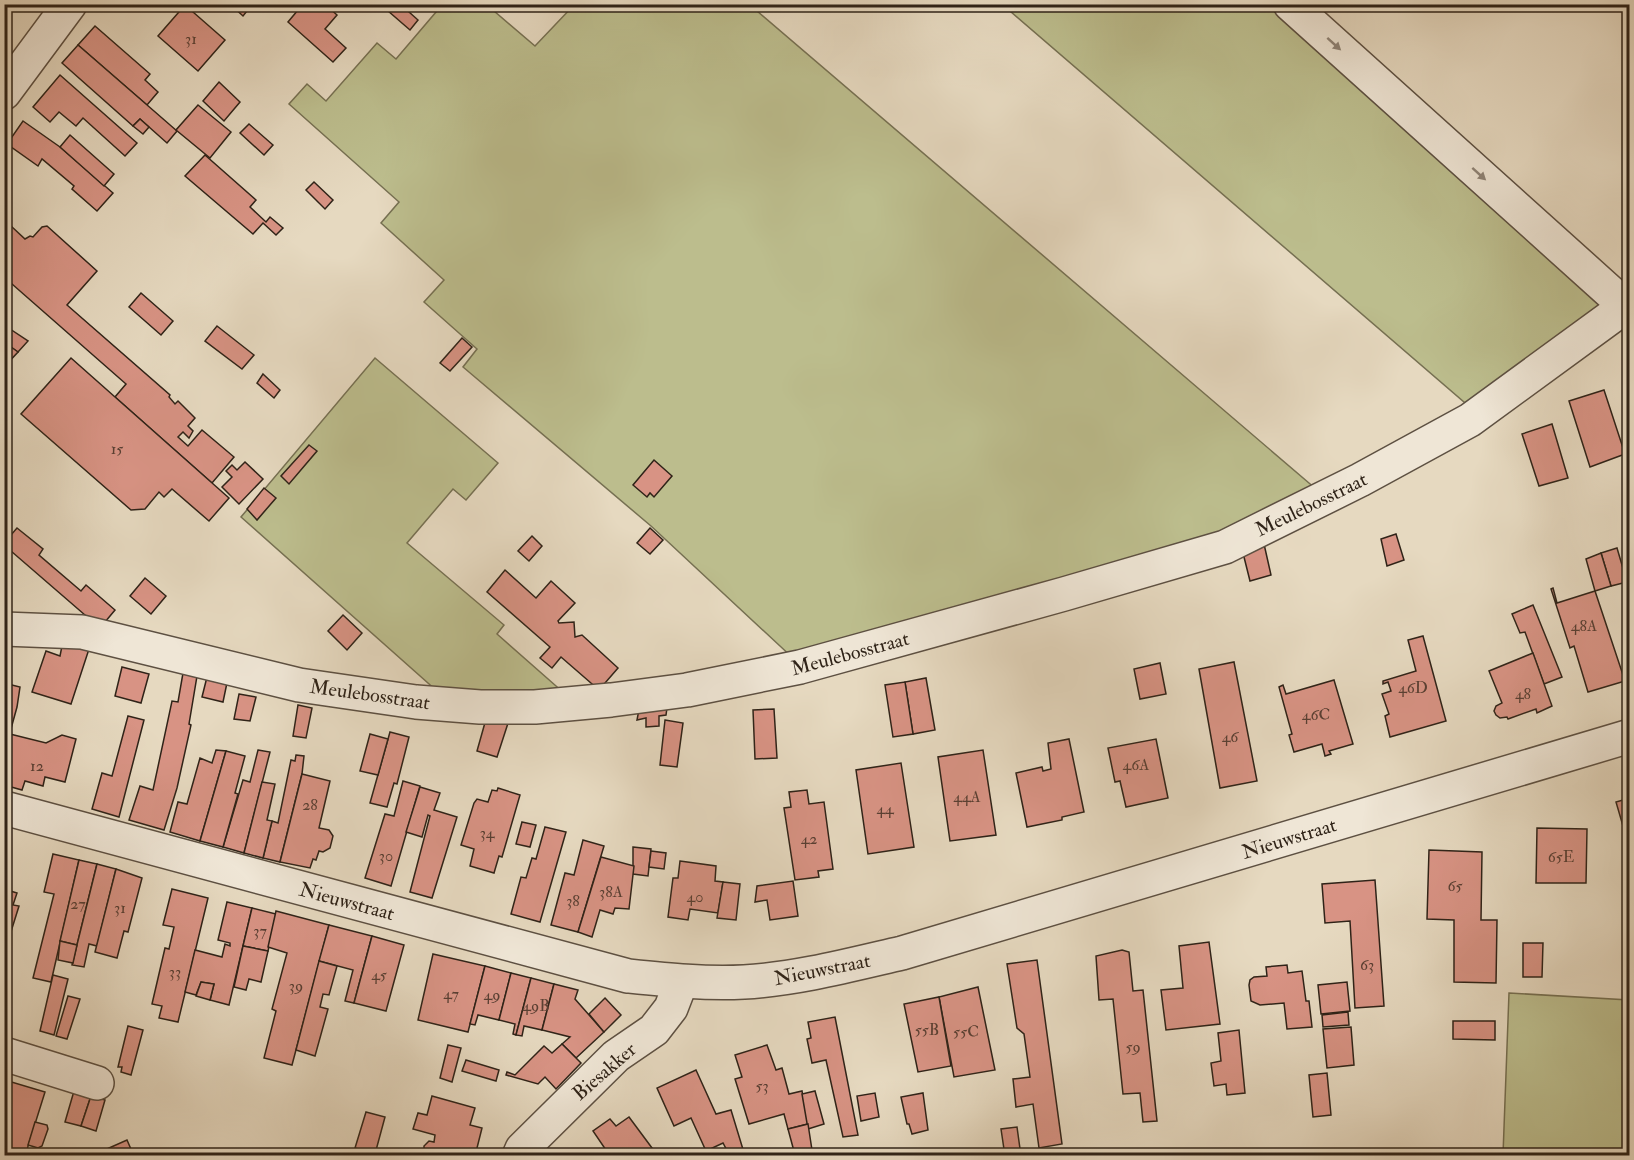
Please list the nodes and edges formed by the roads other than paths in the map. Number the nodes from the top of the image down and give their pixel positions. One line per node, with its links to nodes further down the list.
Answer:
1 (70, 4): 3 (street)
2 (1290, 4): 4 (street, one-way to 4)
3 (4, 93)
4 (1628, 308): 5 (street, Meulebosstraat)
5 (4, 629)
6 (1629, 736): 8 (street, Nieuwstraat)
7 (4, 808): 8 (street, Nieuwstraat)
8 (681, 982): 11 (street, Biesakker)
9 (4, 1054): 10 (street)
10 (97, 1083)
11 (519, 1155)

